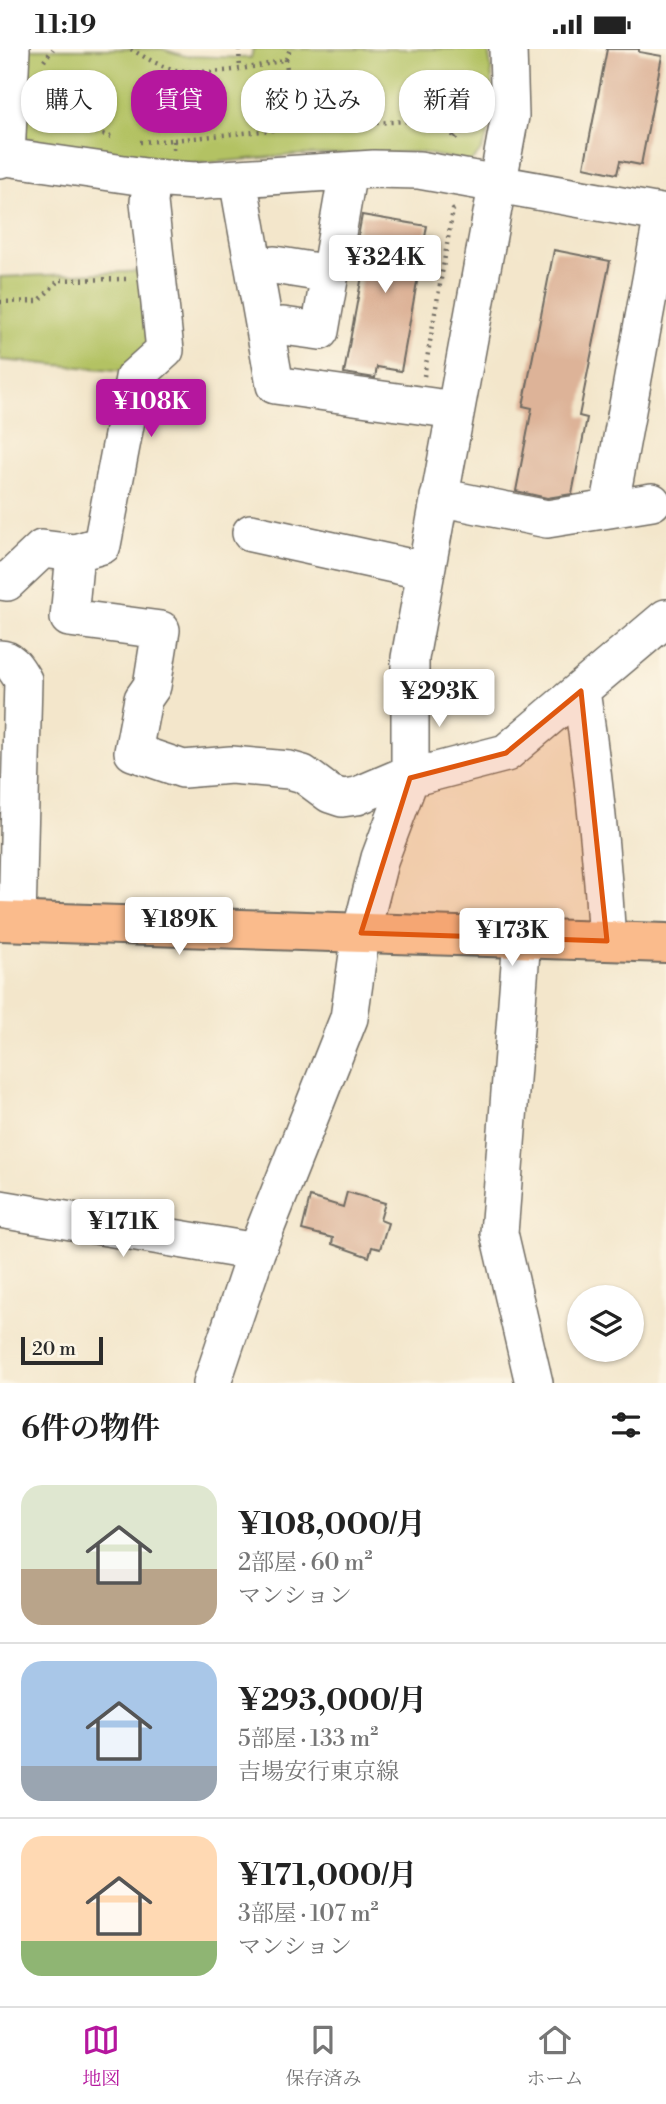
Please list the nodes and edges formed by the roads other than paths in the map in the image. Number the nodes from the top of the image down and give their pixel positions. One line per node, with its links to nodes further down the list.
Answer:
1 (508, 49): 7 (street)
2 (25, 59): 3 (street)
3 (3, 158): 4 (street)
4 (162, 165): 6 (street); 17 (street)
5 (348, 171): 6 (street); 7 (street); 10 (street)
6 (238, 179): 12 (street)
7 (496, 185): 8 (street); 12 (street)
8 (665, 214): 15 (street)
9 (274, 265): 10 (street)
10 (330, 274): 11 (street)
11 (283, 326)
12 (455, 410): 13 (street)
13 (439, 497): 15 (street); 18 (street)
14 (652, 502): 15 (street)
15 (609, 509)
16 (251, 533): 18 (street)
17 (75, 552): 19 (street); 23 (street)
18 (425, 571): 23 (street)
19 (0, 581)
20 (666, 618): 22 (street)
21 (0, 659): 24 (street)
22 (581, 691): 23 (street); 27 (street)
23 (410, 778): 25 (street)
24 (8, 921): 25 (main road)
25 (361, 933): 26 (main road); 30 (street)
26 (522, 939): 27 (main road); 32 (street)
27 (607, 941): 28 (main road)
28 (666, 943)
29 (0, 1209): 30 (street)
30 (256, 1252): 31 (street)
31 (212, 1383)
32 (534, 1383)

